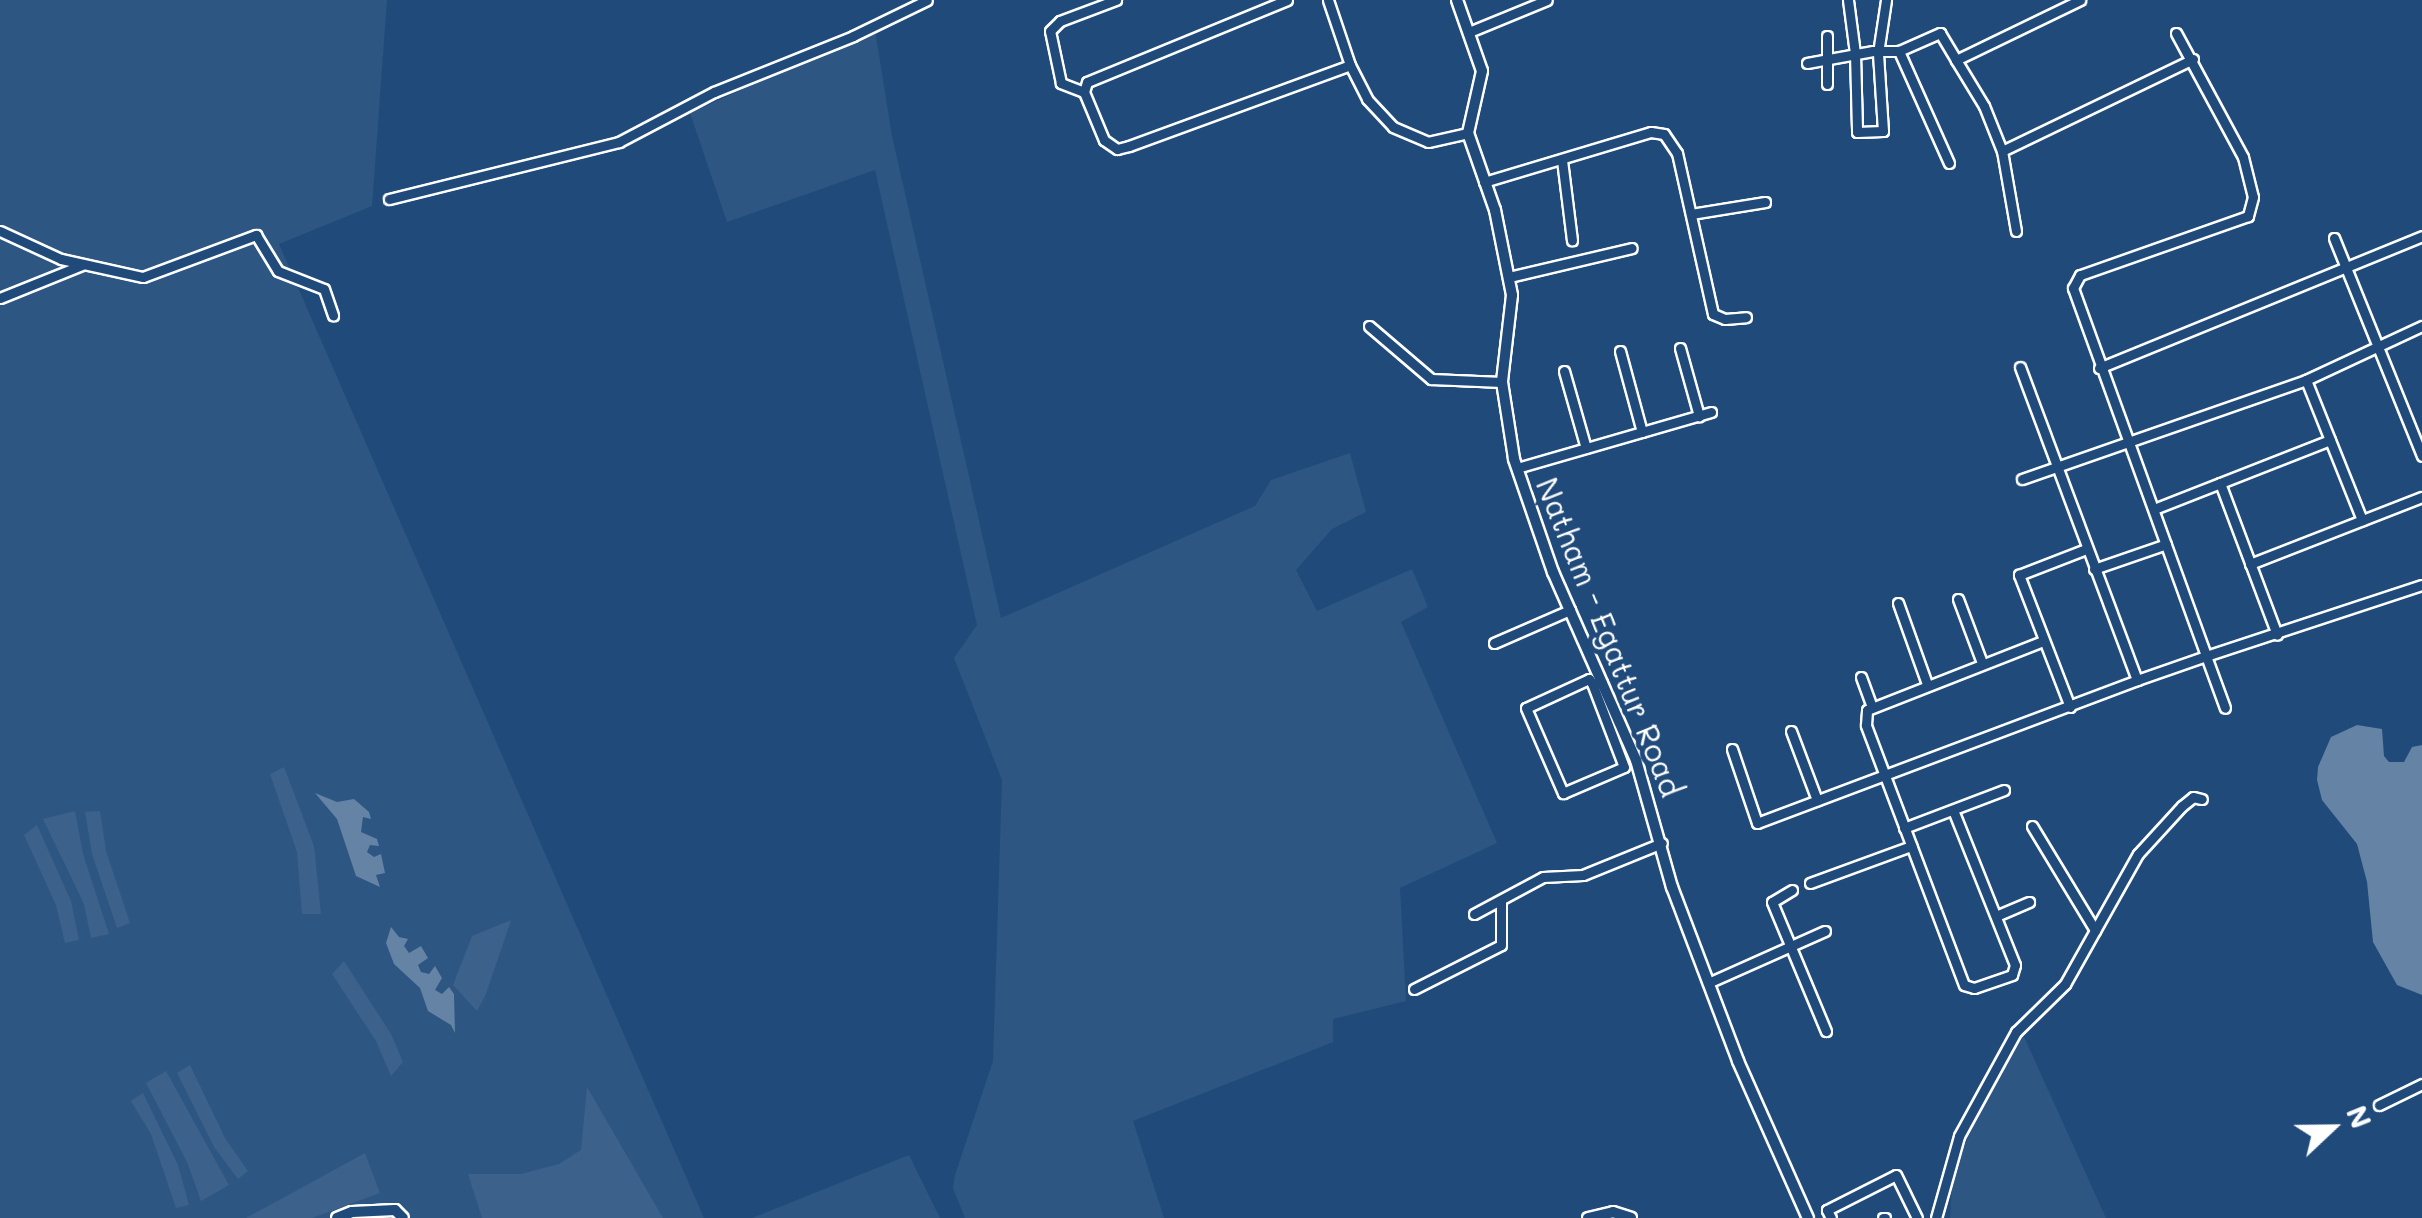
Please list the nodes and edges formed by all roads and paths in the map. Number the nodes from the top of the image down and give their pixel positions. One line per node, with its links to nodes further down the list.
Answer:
1 (927, 0): 28 (street)
2 (1116, 0): 22 (street)
3 (1288, 0): 22 (street)
4 (1457, 0): 10 (street)
5 (1547, 0): 10 (street)
6 (1848, 0): 14 (street)
7 (1886, 0): 15 (street)
8 (2080, 0): 17 (street)
9 (1331, 1): 20 (street)
10 (1469, 32): 23 (street)
11 (2176, 32): 18 (street)
12 (1827, 36): 16 (street)
13 (1899, 51): 15 (street); 17 (street); 26 (street)
14 (1855, 53): 15 (street); 15 (street); 16 (street)
15 (1878, 53)
16 (1827, 59): 19 (street); 21 (street)
17 (1956, 60): 24 (street)
18 (2193, 60): 24 (street); 49 (street)
19 (1808, 63)
20 (1350, 65): 22 (street); 23 (street)
21 (1827, 84)
22 (1084, 92)
23 (1468, 133): 27 (street, Natham - Egattur Road)
24 (2002, 150): 31 (street)
25 (1562, 160): 27 (street); 30 (street); 35 (street)
26 (1948, 163)
27 (1484, 182): 39 (street, Natham - Egattur Road)
28 (389, 200)
29 (1765, 202): 30 (street)
30 (1691, 214): 42 (street)
31 (2016, 230)
32 (0, 231): 37 (street)
33 (2422, 236): 38 (street)
34 (2334, 238): 38 (street)
35 (1572, 240)
36 (1632, 248): 39 (street)
37 (84, 264): 40 (street); 41 (street)
38 (2347, 270): 46 (street); 49 (street)
39 (1509, 277): 52 (street, Natham - Egattur Road)
40 (0, 298)
41 (333, 315)
42 (1746, 317)
43 (1369, 326): 52 (street)
44 (2422, 326): 46 (street)
45 (1680, 348): 54 (street)
46 (2378, 348): 51 (street); 59 (street)
47 (1620, 351): 55 (street)
48 (2020, 367): 60 (street)
49 (2099, 368): 57 (street)
50 (1564, 371): 58 (street)
51 (2306, 380): 56 (street); 57 (street)
52 (1502, 382): 61 (street, Natham - Egattur Road)
53 (1711, 412): 54 (street)
54 (1699, 416): 55 (street)
55 (1642, 432): 58 (street)
56 (2330, 440): 63 (street); 66 (street)
57 (2128, 444): 60 (street); 65 (street)
58 (1586, 448): 61 (street)
59 (2422, 456)
60 (2055, 467): 62 (street); 68 (street)
61 (1517, 468): 74 (street, Natham - Egattur Road)
62 (2022, 479)
63 (2220, 483): 65 (street); 69 (street)
64 (2422, 497): 66 (street)
65 (2154, 509): 67 (street)
66 (2362, 520): 69 (street)
67 (2166, 544): 70 (street); 78 (street)
68 (2086, 549): 70 (street); 76 (street)
69 (2250, 564): 75 (street)
70 (2094, 569): 81 (street)
71 (2422, 585): 75 (street)
72 (1958, 599): 79 (street)
73 (1898, 603): 83 (street)
74 (1570, 610): 77 (street); 82 (street, Natham - Egattur Road)
75 (2277, 634): 78 (street)
76 (2043, 640): 79 (street); 85 (street)
77 (1494, 644)
78 (2206, 656): 81 (street); 86 (street)
79 (1982, 664): 83 (street)
80 (1860, 676): 84 (street)
81 (2137, 680): 85 (street)
82 (1597, 683): 89 (street, Natham - Egattur Road); 89 (street)
83 (1927, 684): 84 (street)
84 (1872, 707): 90 (street)
85 (2070, 707): 90 (street)
86 (2226, 708)
87 (1790, 731): 93 (street)
88 (1732, 749): 93 (street)
89 (1630, 762): 97 (street, Natham - Egattur Road)
90 (1884, 776): 93 (street); 96 (street)
91 (2004, 790): 94 (street)
92 (2202, 799): 105 (street)
93 (1816, 800)
94 (1953, 810): 96 (street); 104 (street)
95 (2032, 826): 105 (street)
96 (1904, 828): 98 (street)
97 (1662, 843): 101 (street); 108 (street, Natham - Egattur Road)
98 (1912, 846): 99 (street); 104 (street)
99 (1810, 884)
100 (1792, 890): 107 (street)
101 (1501, 900): 103 (street); 109 (street)
102 (2029, 902): 104 (street)
103 (1474, 914)
104 (1996, 916)
105 (2095, 930): 120 (street)
106 (1826, 932): 107 (street)
107 (1790, 946): 108 (street); 110 (street)
108 (1708, 983): 117 (street, Natham - Egattur Road)
109 (1414, 989)
110 (1826, 1031)
111 (2422, 1084): 112 (street)
112 (2379, 1104)
113 (337, 1218): 114 (street)
114 (403, 1218)
115 (1588, 1218): 116 (street)
116 (1631, 1218)
117 (1808, 1218)
118 (1830, 1218): 119 (street)
119 (1917, 1218)
120 (1936, 1218)

